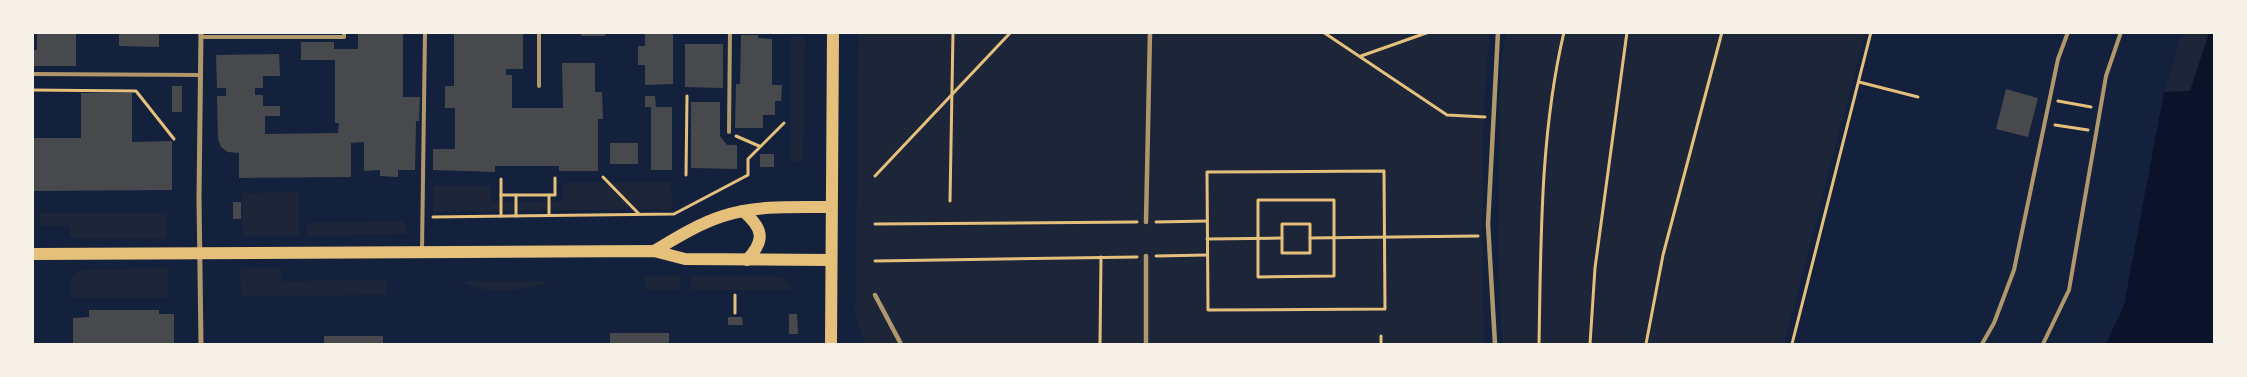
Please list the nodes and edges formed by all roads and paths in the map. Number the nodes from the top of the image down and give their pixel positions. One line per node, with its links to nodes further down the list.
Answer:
1 (344, 32): 18 (lane)
2 (425, 32): 52 (lane)
3 (539, 32): 23 (lane)
4 (730, 32): 33 (lane)
5 (833, 32): 46 (main road)
6 (953, 32): 25 (path)
7 (1011, 32): 25 (path)
8 (1150, 32): 54 (street)
9 (1323, 32): 19 (path)
10 (1429, 32): 19 (path)
11 (1498, 32): 30 (street)
12 (1564, 32): 84 (path)
13 (1627, 32): 85 (path)
14 (1722, 32): 86 (path)
15 (1871, 32): 22 (path)
16 (2068, 32): 28 (lane)
17 (2121, 32): 29 (lane)
18 (201, 35): 21 (street)
19 (1360, 56): 30 (path)
20 (32, 74): 21 (lane)
21 (201, 75): 64 (street)
22 (1859, 82): 27 (path); 87 (path)
23 (539, 86)
24 (32, 90): 35 (path)
25 (952, 95): 38 (path); 45 (path)
26 (687, 96): 37 (path)
27 (1918, 97)
28 (2050, 100): 29 (path); 32 (lane)
29 (2101, 109): 34 (lane)
30 (1492, 118): 56 (street)
31 (784, 123): 36 (path)
32 (2045, 123): 34 (path); 88 (lane)
33 (729, 132): 36 (path)
34 (2097, 132): 89 (lane)
35 (174, 139)
36 (760, 146): 48 (path)
37 (686, 175)
38 (876, 176)
39 (603, 177): 48 (path)
40 (555, 178): 43 (path)
41 (501, 179): 44 (path)
42 (516, 195): 43 (path); 44 (path); 51 (path)
43 (549, 195): 49 (path)
44 (501, 196): 50 (path)
45 (950, 201)
46 (831, 207): 47 (main road); 71 (main road)
47 (743, 211): 63 (main road); 70 (main road)
48 (639, 214): 49 (path)
49 (549, 215): 51 (path)
50 (501, 216): 51 (path); 52 (path)
51 (516, 216)
52 (422, 217): 65 (lane)
53 (1207, 221): 54 (path); 61 (path); 62 (path)
54 (1146, 222): 55 (path)
55 (875, 224)
56 (1489, 236): 61 (path); 83 (street)
57 (1258, 238): 58 (path); 60 (path); 60 (path); 62 (path)
58 (1282, 238): 59 (path); 59 (path)
59 (1310, 238): 60 (path)
60 (1334, 238): 61 (path)
61 (1384, 238): 67 (path)
62 (1207, 239): 67 (path)
63 (654, 251): 65 (main road); 70 (main road)
64 (200, 252): 65 (main road); 66 (main road); 77 (street)
65 (422, 252)
66 (32, 254)
67 (1208, 255): 68 (path)
68 (1146, 256): 69 (path); 81 (street)
69 (1101, 257): 72 (path); 80 (path)
70 (747, 260): 71 (main road)
71 (830, 260): 78 (main road)
72 (875, 261)
73 (735, 295): 75 (path)
74 (875, 295): 79 (street)
75 (735, 313)
76 (1381, 336): 82 (path)
77 (201, 344)
78 (831, 344)
79 (901, 344)
80 (1100, 344)
81 (1146, 344)
82 (1381, 344)
83 (1495, 344)
84 (1539, 344)
85 (1590, 344)
86 (1646, 344)
87 (1792, 344)
88 (1982, 344)
89 (2043, 344)

